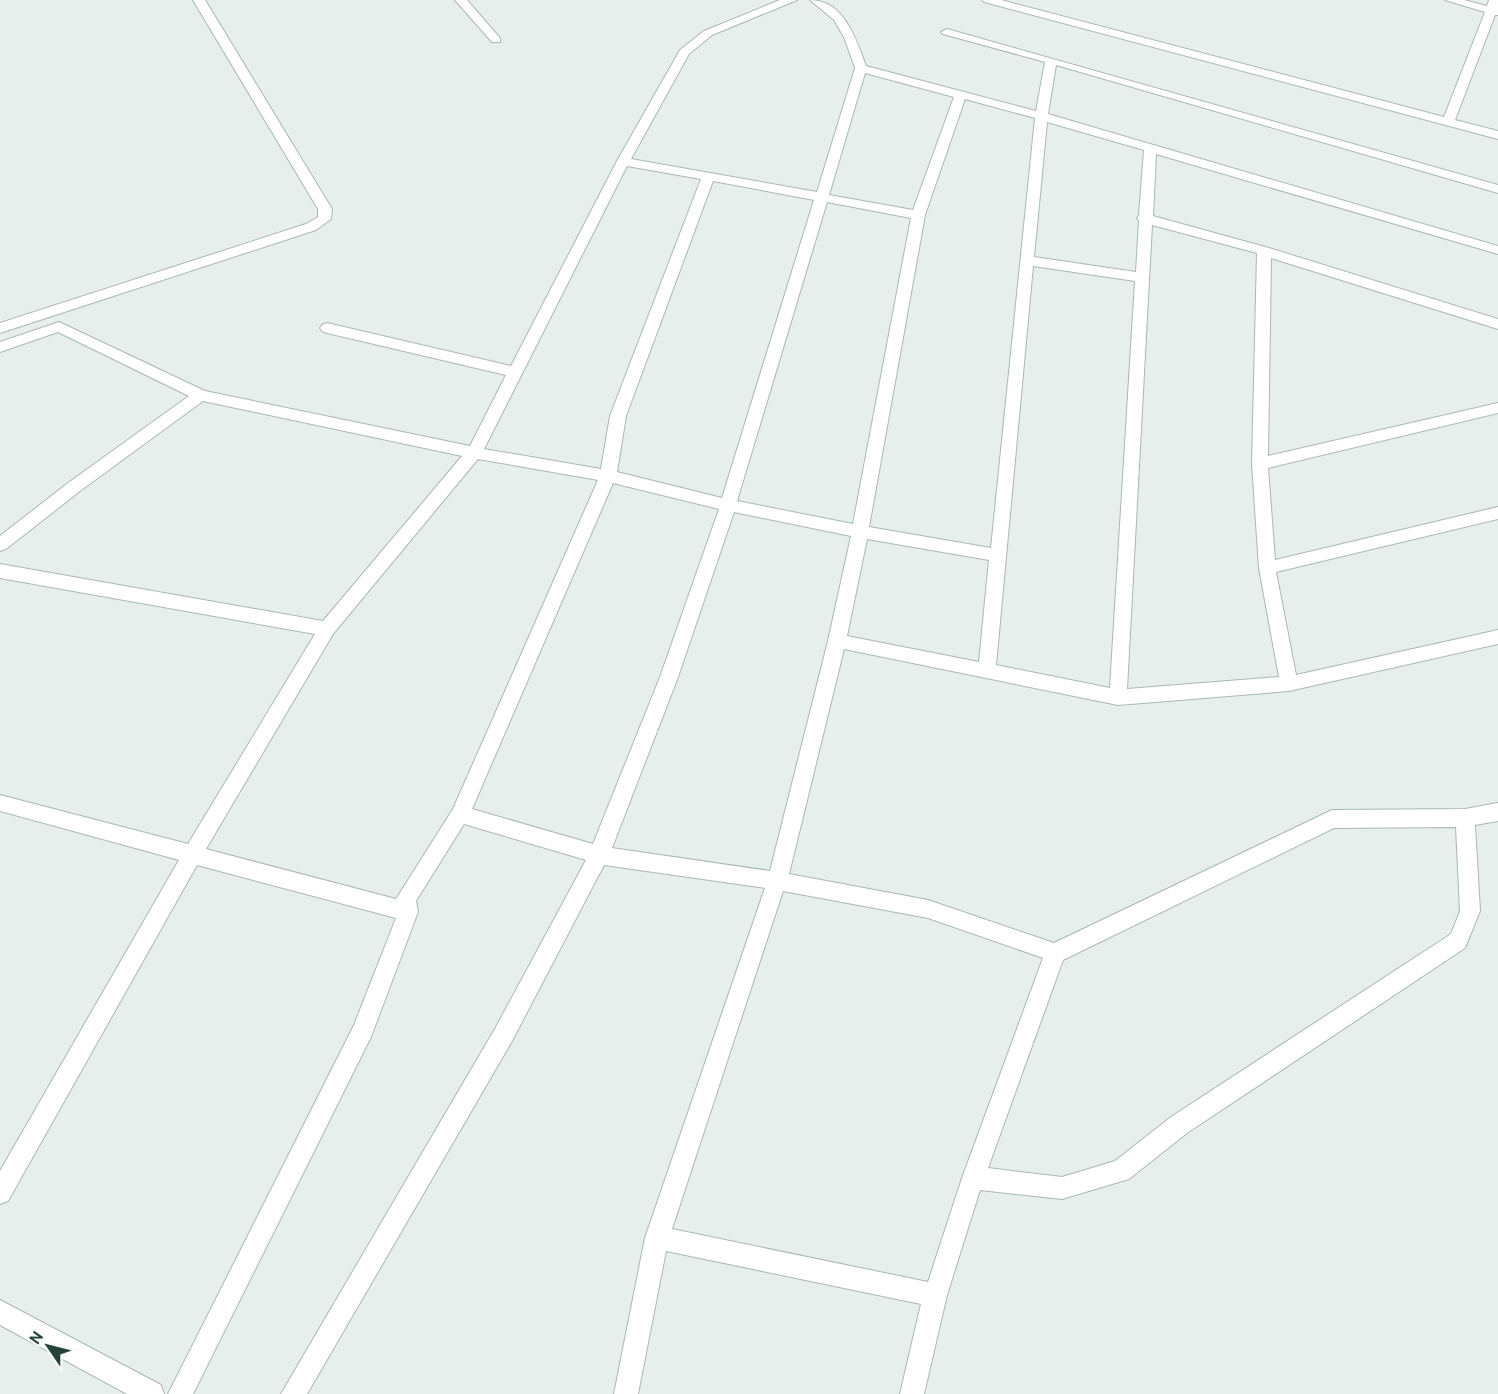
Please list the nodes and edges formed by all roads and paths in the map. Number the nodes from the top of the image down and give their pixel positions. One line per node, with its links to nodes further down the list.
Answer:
1 (199, 0): 28 (street)
2 (461, 0): 9 (street)
3 (791, 0): 17 (street)
4 (816, 0): 11 (street)
5 (988, 0): 14 (street)
6 (1451, 0): 7 (street)
7 (1495, 7): 14 (street)
8 (947, 32): 10 (street)
9 (496, 40)
10 (1051, 60): 13 (street); 19 (street)
11 (861, 68): 12 (street); 20 (street)
12 (961, 94): 13 (street); 21 (street)
13 (1041, 116): 16 (street); 25 (street)
14 (1448, 122): 15 (street)
15 (1498, 135)
16 (1150, 148): 22 (street); 23 (street)
17 (623, 161): 18 (street); 31 (street)
18 (710, 176): 20 (street); 36 (street)
19 (1498, 189)
20 (823, 199): 21 (street); 37 (street)
21 (918, 215): 39 (street)
22 (1144, 218): 24 (street); 26 (street)
23 (1498, 250)
24 (1264, 251): 27 (street); 35 (street)
25 (1026, 260): 26 (street); 41 (street)
26 (1143, 278): 49 (street)
27 (1498, 324)
28 (0, 328)
29 (327, 328): 31 (street)
30 (0, 346): 32 (street)
31 (514, 372): 34 (street)
32 (201, 395): 34 (street); 40 (street)
33 (1498, 408): 35 (street)
34 (474, 453): 36 (street); 44 (street)
35 (1260, 464): 42 (street)
36 (608, 476): 37 (street); 52 (street)
37 (728, 505): 39 (street); 55 (street)
38 (1498, 513): 42 (street)
39 (860, 532): 41 (street); 46 (street)
40 (0, 545)
41 (998, 555): 47 (street)
42 (1267, 568): 48 (street)
43 (0, 572): 44 (street)
44 (327, 629): 54 (street)
45 (1498, 637): 48 (street)
46 (837, 641): 47 (street); 56 (street)
47 (987, 670): 49 (street)
48 (1289, 684): 49 (street)
49 (1118, 697)
50 (0, 803): 54 (street)
51 (1498, 812): 53 (street)
52 (460, 814): 55 (street); 57 (street)
53 (1465, 818): 58 (street); 59 (street)
54 (193, 854): 57 (street); 60 (street)
55 (599, 855): 56 (street); 66 (street)
56 (777, 881): 58 (street); 61 (street)
57 (408, 912): 65 (street)
58 (1055, 953): 59 (street)
59 (973, 1178): 62 (street)
60 (0, 1193)
61 (657, 1238): 62 (street); 67 (street)
62 (935, 1295): 68 (street)
63 (0, 1312): 64 (street)
64 (152, 1394)
65 (180, 1394)
66 (293, 1394)
67 (626, 1394)
68 (912, 1394)

